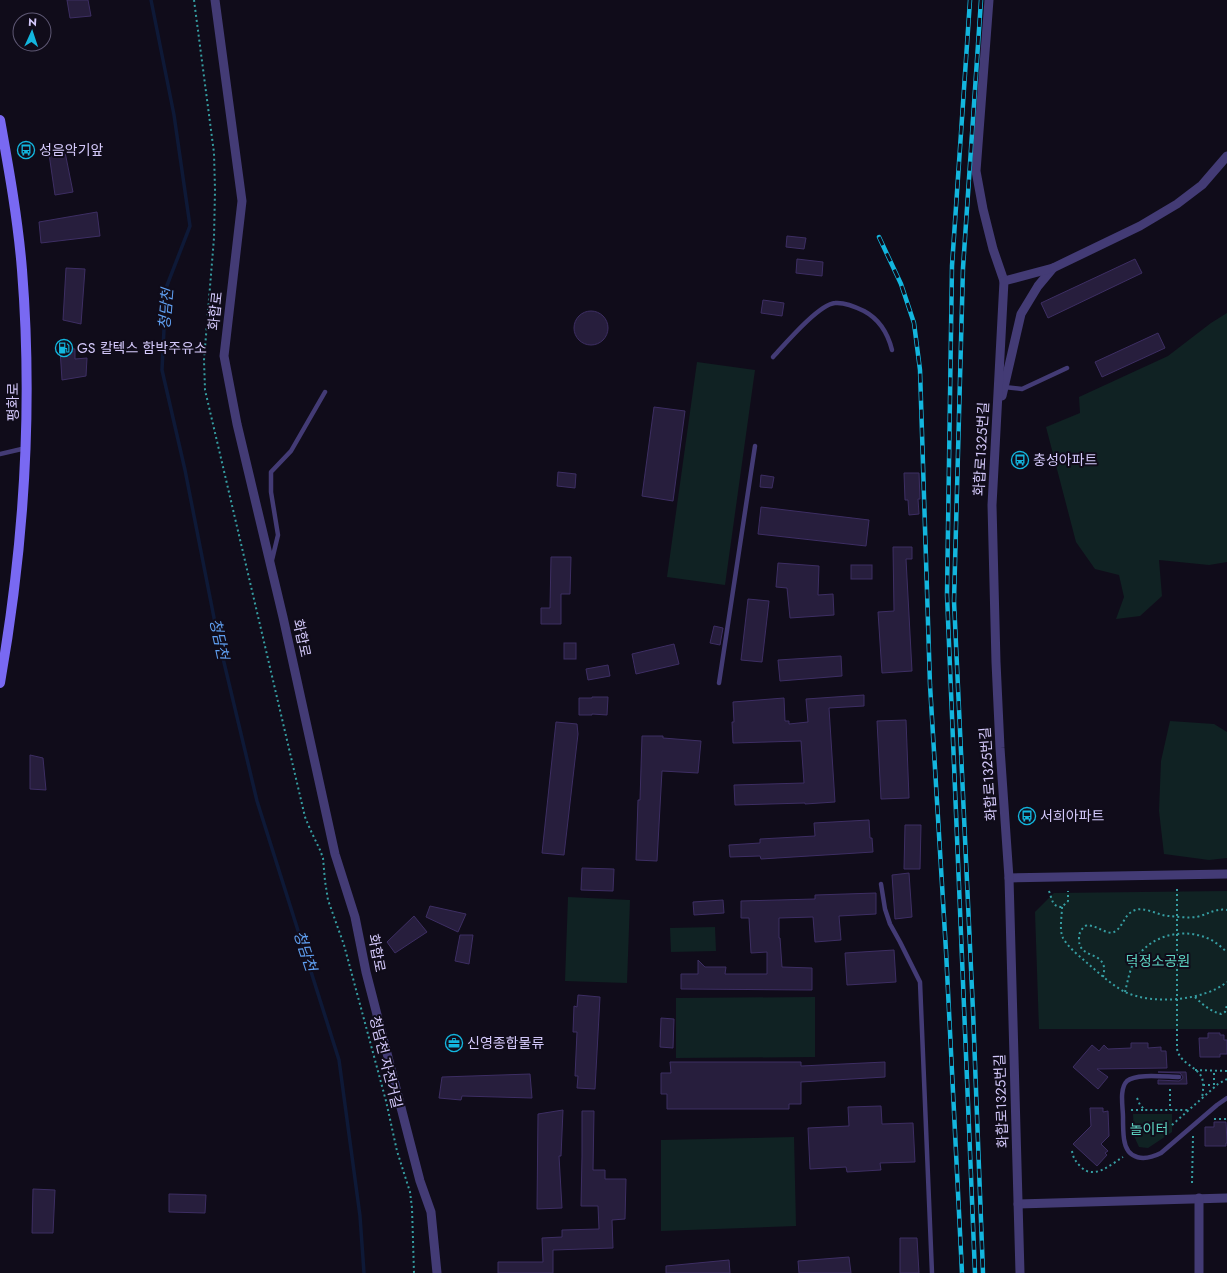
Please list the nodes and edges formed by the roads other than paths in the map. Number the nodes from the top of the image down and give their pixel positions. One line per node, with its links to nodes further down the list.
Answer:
1 (215, 0): 16 (street, 화합로)
2 (989, 0): 6 (street)
3 (0, 120): 14 (main road, 평화로)
4 (1227, 156): 5 (street)
5 (1053, 268): 6 (street); 10 (street)
6 (1004, 281): 12 (street, 화합로1325번길)
7 (892, 350): 8 (lane)
8 (773, 357)
9 (1067, 368): 10 (lane)
10 (1004, 387): 12 (street)
11 (325, 392): 16 (lane)
12 (996, 423): 20 (street, 화합로1325번길)
13 (755, 446): 18 (lane)
14 (26, 448): 15 (lane); 17 (main road, 평화로)
15 (0, 454)
16 (271, 566): 27 (street, 화합로)
17 (0, 683)
18 (719, 683)
19 (1227, 874): 20 (street)
20 (1009, 878): 26 (street, 화합로1325번길)
21 (881, 884): 28 (lane)
22 (1179, 1077): 23 (lane)
23 (1227, 1098)
24 (1199, 1198): 25 (street); 26 (street); 30 (street)
25 (1227, 1198)
26 (1018, 1204): 29 (street, 화합로1325번길)
27 (437, 1273)
28 (932, 1273)
29 (1020, 1273)
30 (1199, 1273)

